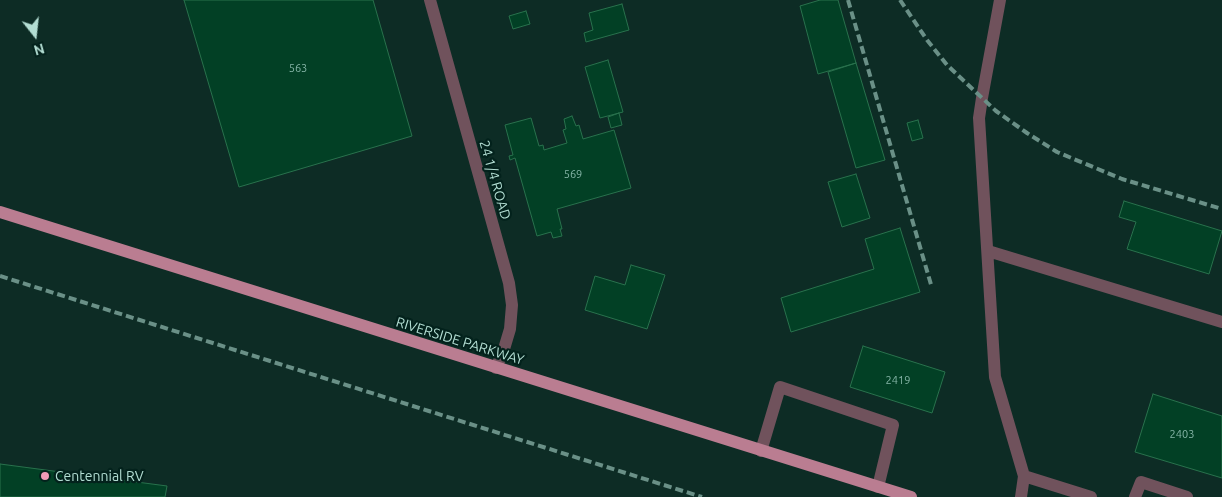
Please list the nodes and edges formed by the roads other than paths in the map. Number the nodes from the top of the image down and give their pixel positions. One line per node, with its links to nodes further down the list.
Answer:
1 (430, 0): 6 (street, 24 1/4 ROAD)
2 (1000, 0): 4 (street)
3 (0, 212): 6 (main road, RIVERSIDE PARKWAY)
4 (988, 251): 5 (street); 8 (street)
5 (1222, 322)
6 (496, 368): 7 (main road, RIVERSIDE PARKWAY)
7 (761, 451): 9 (main road, RIVERSIDE PARKWAY); 9 (street)
8 (1024, 476): 11 (street); 12 (street)
9 (878, 487): 10 (main road, RIVERSIDE PARKWAY)
10 (911, 497)
11 (1021, 497)
12 (1091, 497)
13 (1135, 497): 14 (street)
14 (1187, 497)

